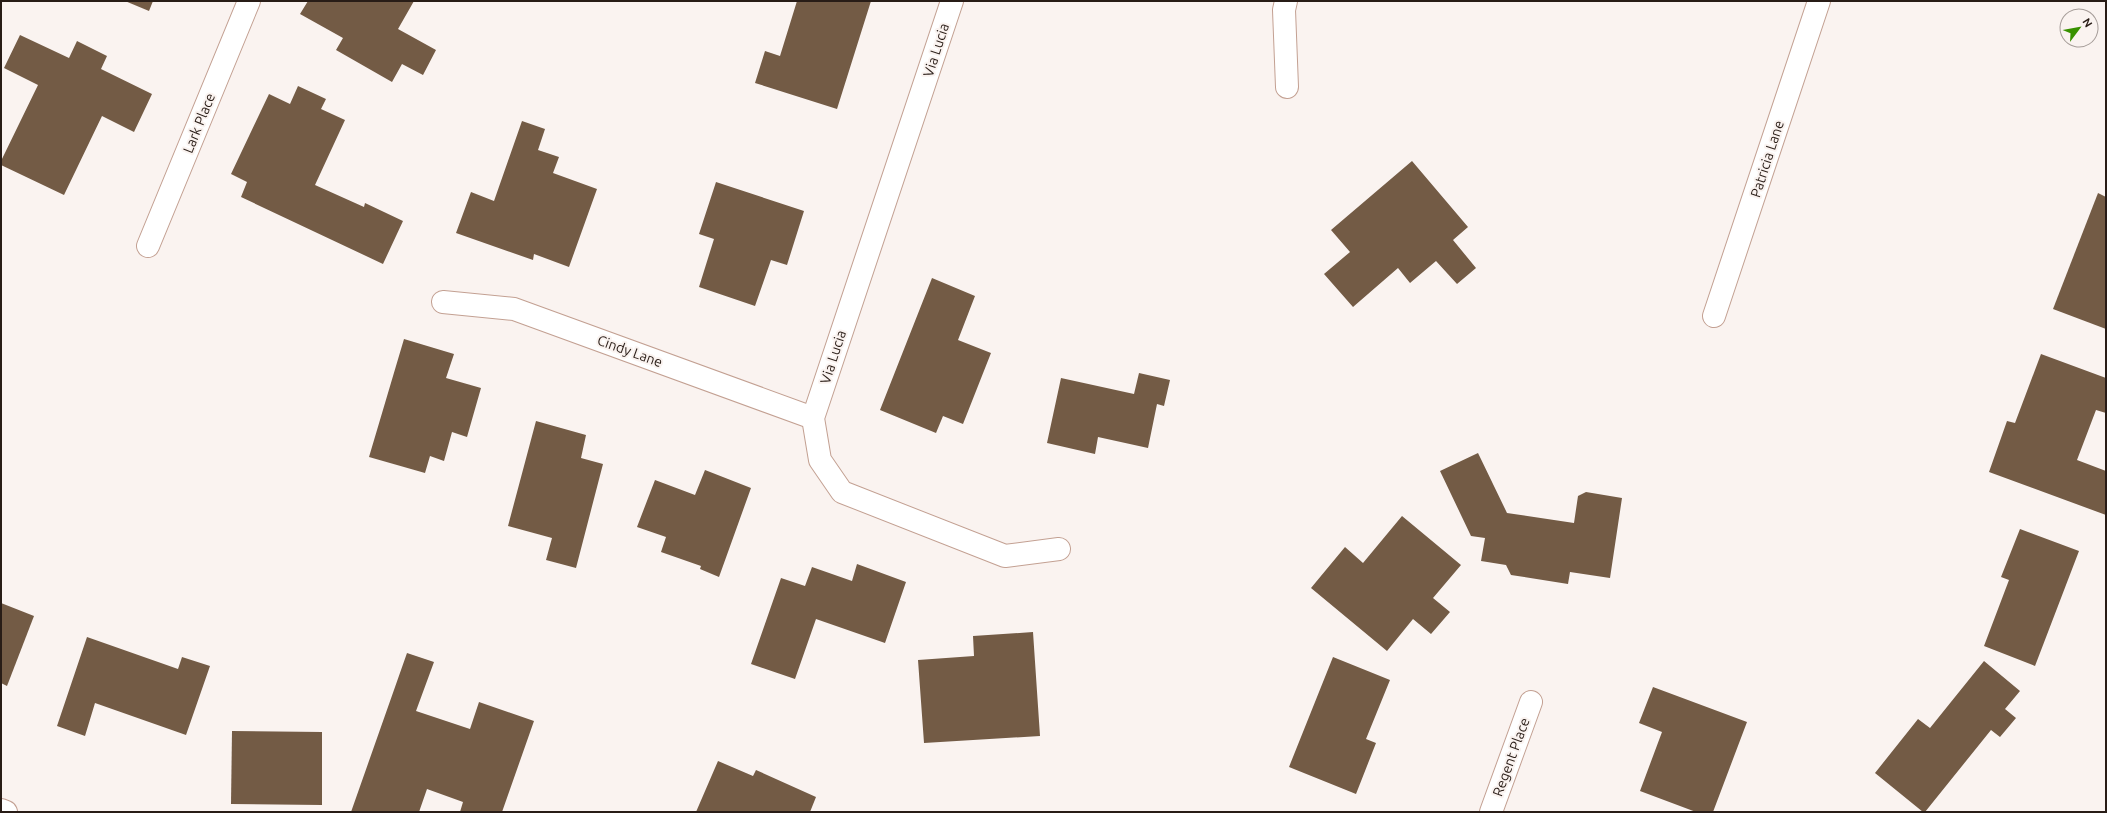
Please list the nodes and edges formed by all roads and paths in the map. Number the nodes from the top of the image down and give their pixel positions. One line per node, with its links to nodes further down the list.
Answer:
1 (249, 1): 6 (street, Lark Place)
2 (952, 1): 9 (street, Via Lucia)
3 (1286, 1): 5 (street)
4 (1819, 1): 8 (street, Patricia Lane)
5 (1287, 87)
6 (148, 246)
7 (443, 302): 9 (street, Cindy Lane)
8 (1714, 316)
9 (813, 418): 10 (street, Via Lucia)
10 (1059, 549)
11 (1531, 702): 14 (street, Regent Place)
12 (1, 810): 13 (street)
13 (6, 812)
14 (1492, 812)

